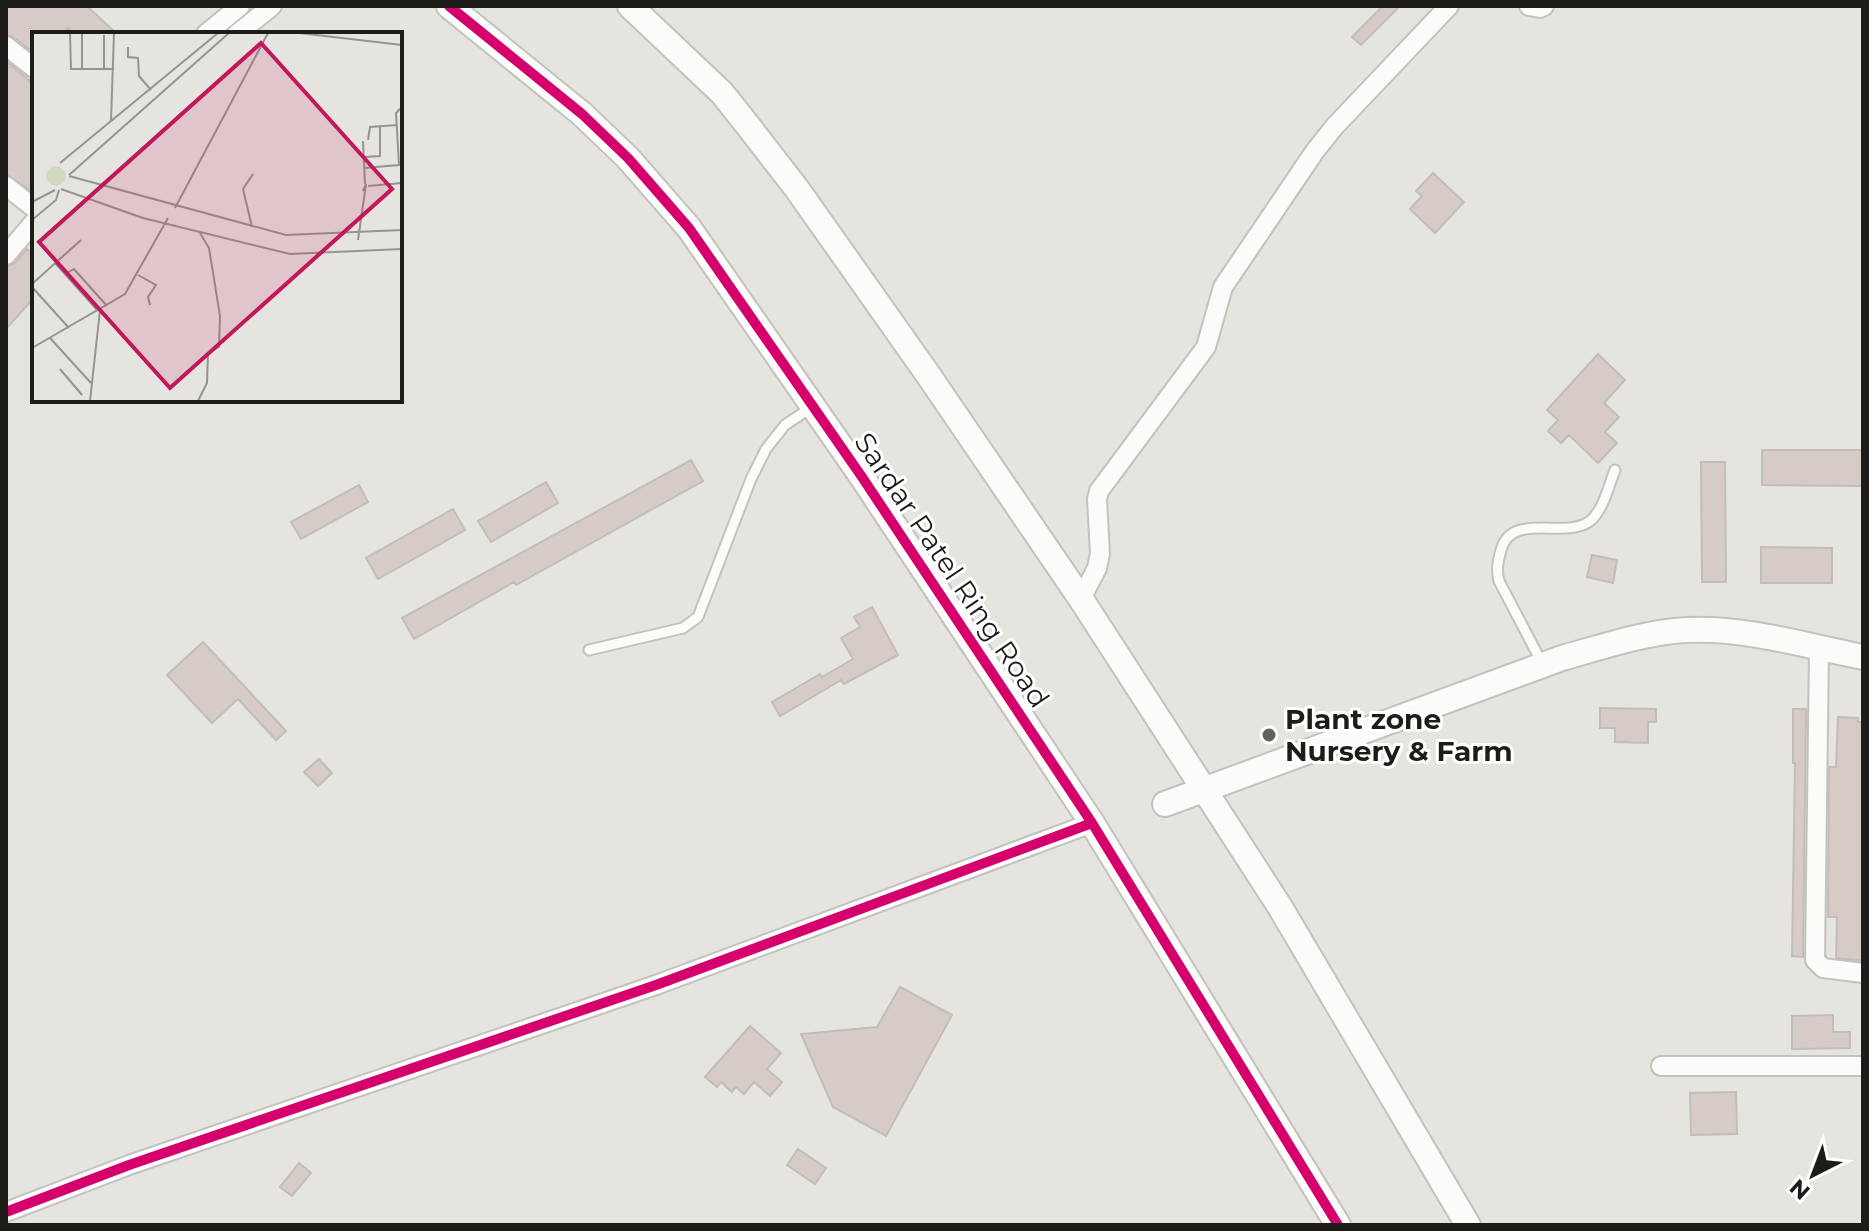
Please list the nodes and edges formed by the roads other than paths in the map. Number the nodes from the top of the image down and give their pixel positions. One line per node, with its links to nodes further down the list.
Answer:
1 (240, 6): 8 (street)
2 (272, 6): 9 (street)
3 (449, 6): 16 (street, Sardar Patel Ring Road)
4 (630, 6): 18 (street)
5 (1449, 6): 18 (street)
6 (1529, 6): 7 (street)
7 (1544, 6)
8 (208, 32)
9 (240, 32)
10 (6, 46): 11 (street)
11 (32, 66)
12 (6, 186): 13 (street)
13 (32, 206)
14 (32, 224): 15 (street)
15 (6, 255)
16 (813, 407): 20 (lane); 25 (street, Sardar Patel Ring Road)
17 (1615, 470): 22 (lane)
18 (1081, 599): 23 (street)
19 (1819, 649): 21 (street); 22 (street); 26 (street)
20 (589, 650)
21 (1863, 657)
22 (1543, 665): 23 (street)
23 (1205, 790): 24 (street); 31 (street)
24 (1165, 804)
25 (1092, 823): 29 (street); 30 (street, Sardar Patel Ring Road)
26 (1863, 973)
27 (1661, 1066): 28 (street)
28 (1863, 1066)
29 (6, 1212)
30 (1338, 1225)
31 (1468, 1225)

